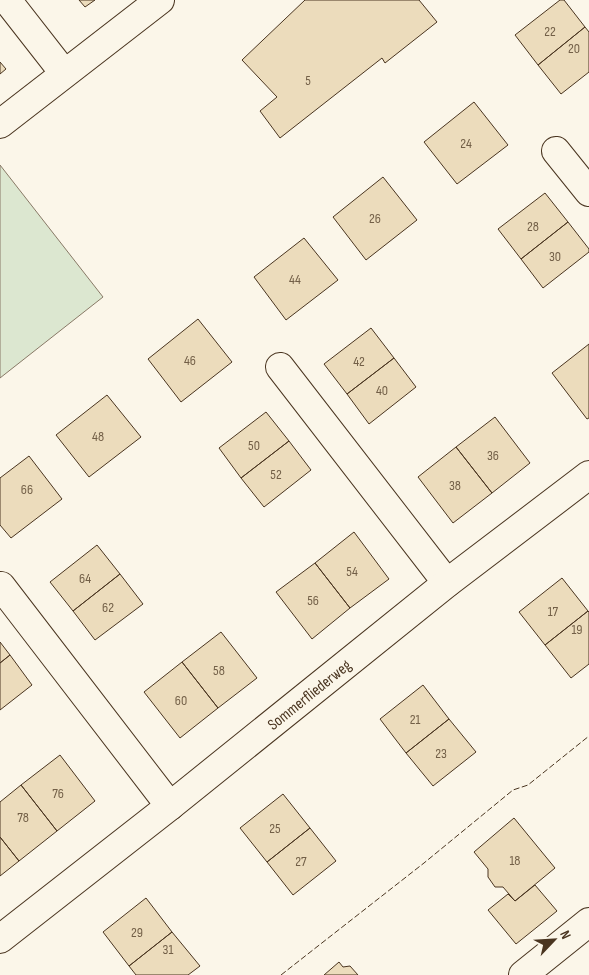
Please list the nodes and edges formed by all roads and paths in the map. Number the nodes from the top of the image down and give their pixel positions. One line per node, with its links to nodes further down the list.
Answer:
1 (7, 0): 3 (street)
2 (160, 0): 3 (street)
3 (64, 73): 4 (street)
4 (0, 124)
5 (556, 150): 6 (street)
6 (589, 192)
7 (280, 367): 9 (street)
8 (589, 474): 9 (street, Sommerfliederweg)
9 (447, 584): 11 (street, Sommerfliederweg)
10 (1, 586): 11 (street)
11 (170, 806): 13 (street, Sommerfliederweg)
12 (589, 922): 14 (street)
13 (0, 939)
14 (523, 975)

